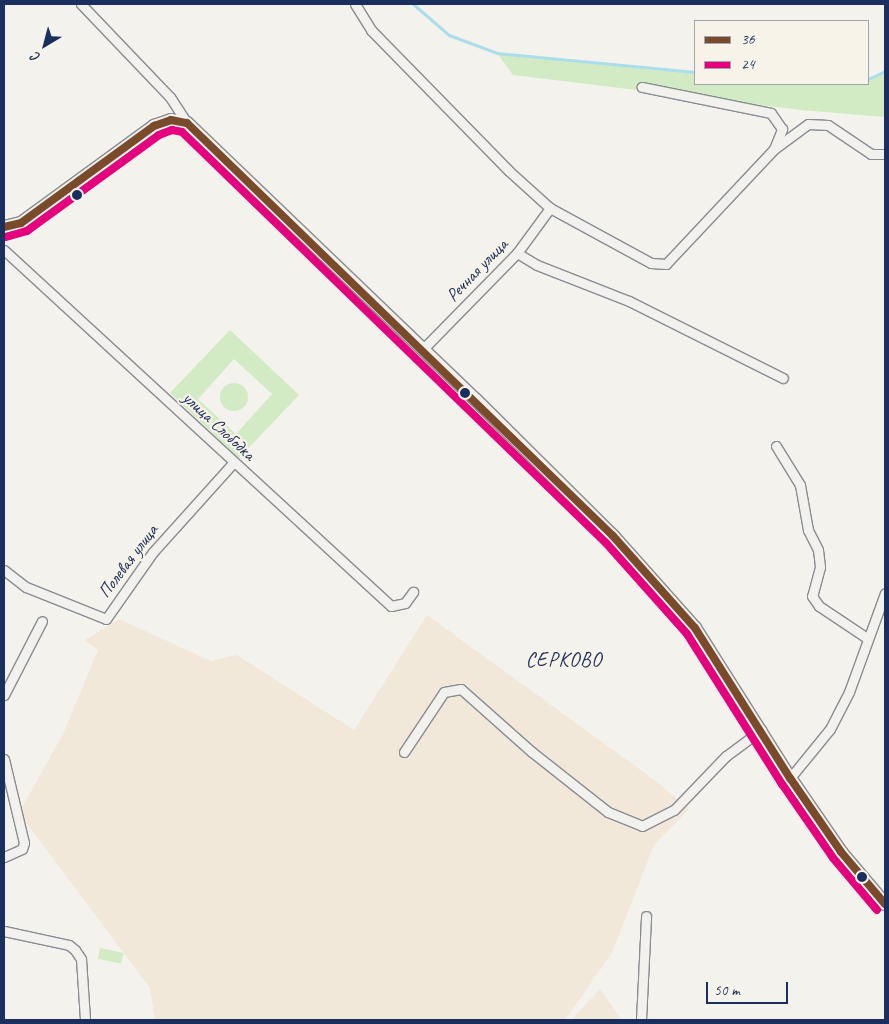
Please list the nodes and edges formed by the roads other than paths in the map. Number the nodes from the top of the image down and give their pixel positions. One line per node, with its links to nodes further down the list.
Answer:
1 (81, 4): 4 (street)
2 (355, 4): 7 (street)
3 (642, 87): 5 (street)
4 (187, 123): 8 (main road); 11 (main road)
5 (774, 149): 6 (street); 7 (street)
6 (885, 154)
7 (550, 208): 10 (street, Речная улица)
8 (4, 227)
9 (4, 250): 14 (street, улица Слободка)
10 (517, 253): 11 (street, Речная улица); 12 (street)
11 (422, 350): 21 (main road)
12 (783, 378)
13 (776, 446): 19 (street)
14 (234, 462): 15 (street, Полевая улица); 16 (street, улица Слободка)
15 (4, 570)
16 (413, 592)
17 (885, 593): 19 (street)
18 (42, 621): 20 (street)
19 (867, 638): 24 (street)
20 (4, 695)
21 (761, 730): 22 (street); 24 (main road)
22 (404, 752)
23 (4, 759): 25 (street)
24 (790, 778): 27 (main road)
25 (8, 796): 26 (street)
26 (4, 857)
27 (885, 904)
28 (646, 916): 31 (street)
29 (4, 931): 30 (street)
30 (85, 1020)
31 (641, 1020)

